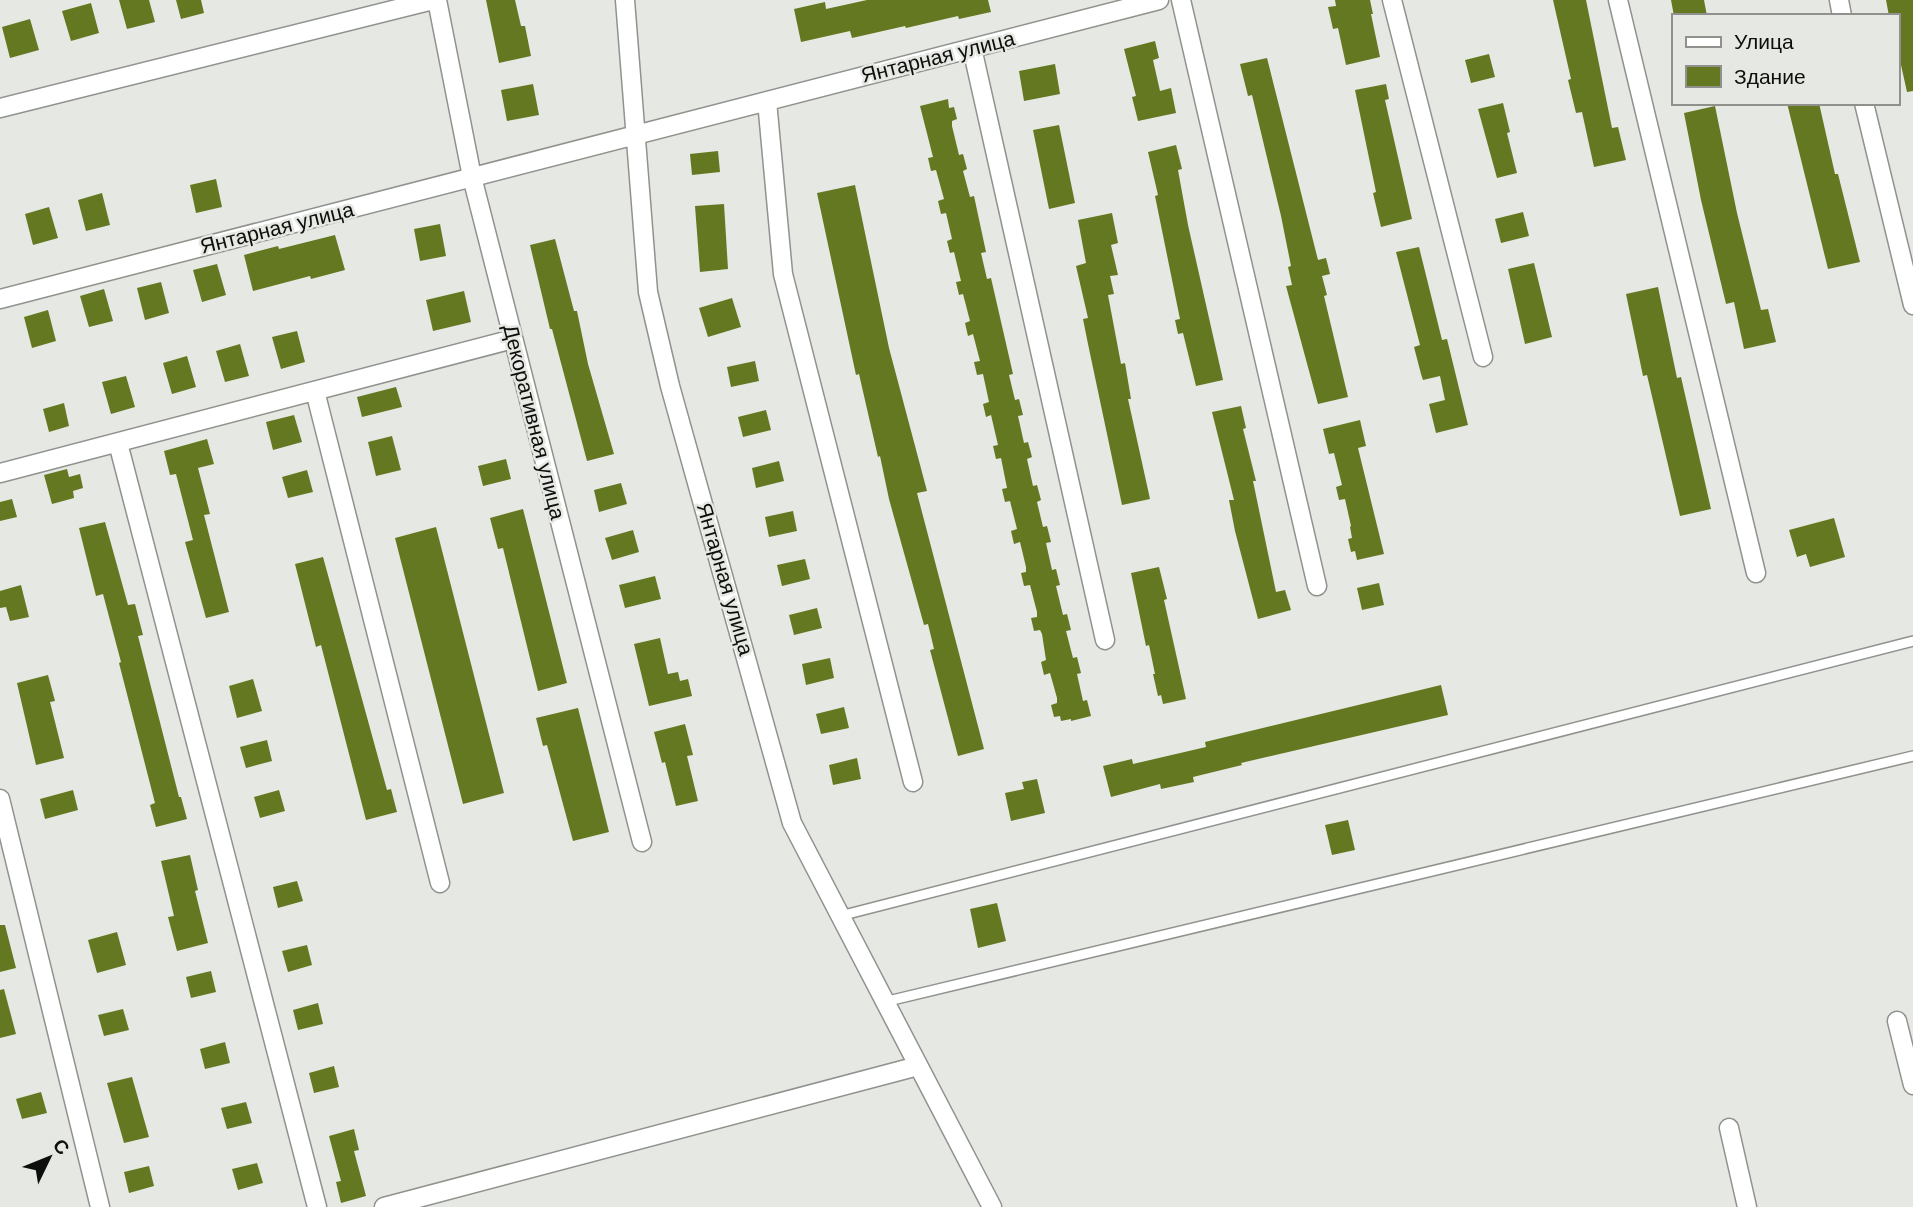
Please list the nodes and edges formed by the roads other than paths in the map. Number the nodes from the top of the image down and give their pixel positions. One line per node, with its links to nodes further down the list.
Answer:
1 (435, 0): 10 (street); 12 (street, Декоративная улица)
2 (625, 0): 11 (street)
3 (1160, 0): 7 (street, Янтарная улица)
4 (1181, 0): 21 (street)
5 (1392, 0): 16 (street)
6 (1618, 0): 20 (street)
7 (972, 48): 8 (street, Янтарная улица); 22 (street)
8 (766, 102): 11 (street, Янтарная улица); 25 (street)
9 (1864, 105): 14 (street)
10 (0, 108)
11 (635, 135): 12 (street, Янтарная улица); 29 (street, Янтарная улица)
12 (472, 177): 13 (street, Янтарная улица); 15 (street, Декоративная улица)
13 (0, 299)
14 (1913, 305)
15 (513, 340): 17 (street); 27 (street, Декоративная улица)
16 (1483, 357)
17 (315, 391): 18 (street); 28 (street)
18 (118, 443): 19 (street); 36 (street)
19 (0, 473)
20 (1755, 573)
21 (1317, 586)
22 (1105, 640)
23 (1913, 642): 29 (lane)
24 (1913, 756): 30 (lane)
25 (913, 782)
26 (0, 799): 35 (street)
27 (642, 842)
28 (440, 883)
29 (840, 916): 30 (street, Янтарная улица)
30 (884, 1002): 32 (street, Янтарная улица)
31 (1897, 1021): 33 (street)
32 (918, 1066): 37 (street); 38 (street, Янтарная улица)
33 (1913, 1085)
34 (1728, 1128): 39 (street)
35 (100, 1207)
36 (317, 1207)
37 (384, 1207)
38 (992, 1207)
39 (1747, 1207)

